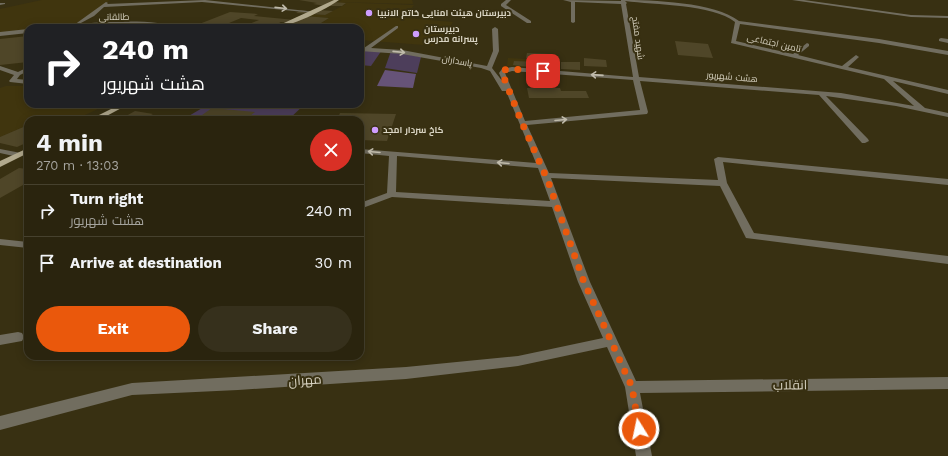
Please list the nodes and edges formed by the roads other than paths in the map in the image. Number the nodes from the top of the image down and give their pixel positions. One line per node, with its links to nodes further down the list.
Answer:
1 (109, 0): 8 (street)
2 (337, 0): 9 (main road)
3 (509, 0): 12 (street)
4 (565, 0): 5 (street, تامین اجتماعی)
5 (573, 0): 7 (street, تامین اجتماعی); 13 (street)
6 (794, 0): 11 (street)
7 (624, 1): 14 (street, تامین اجتماعی); 35 (street, شهید مفتح)
8 (102, 6): 9 (street, one-way to 9); 10 (street)
9 (314, 12): 17 (main road)
10 (92, 15): 15 (street); 16 (street)
11 (948, 16)
12 (530, 22)
13 (573, 22)
14 (738, 22): 27 (street); 28 (street, تامین اجتماعی)
15 (76, 24)
16 (99, 24)
17 (287, 24)
18 (396, 27): 25 (street)
19 (495, 29): 31 (street)
20 (24, 31): 21 (street)
21 (2, 34)
22 (940, 40): 23 (street)
23 (948, 41)
24 (807, 45): 28 (street)
25 (364, 48)
26 (364, 49): 31 (street, پاسداران, one-way to 31)
27 (948, 53)
28 (794, 56): 32 (street, تامین اجتماعی)
29 (856, 57): 32 (street)
30 (0, 68): 34 (street)
31 (489, 68): 46 (street)
32 (843, 68): 36 (street, تامین اجتماعی)
33 (24, 71): 34 (street)
34 (18, 74): 37 (street)
35 (636, 78): 39 (street, هشت شهریور); 46 (street, شهید مفتح, one-way to 35); 46 (street, هشت شهریور, one-way to 46)
36 (886, 78): 38 (street, تامین اجتماعی); 42 (street)
37 (24, 82)
38 (948, 92)
39 (821, 94): 42 (street, هشت شهریور); 47 (street)
40 (112, 108): 44 (main road)
41 (118, 108): 45 (main road)
42 (924, 110): 43 (street, هشت شهریور)
43 (948, 115)
44 (96, 116)
45 (101, 116)
46 (522, 123): 54 (street)
47 (865, 141)
48 (0, 151): 52 (street)
49 (364, 151): 51 (street, one-way to 49)
50 (24, 152): 52 (main road)
51 (393, 154): 54 (street, one-way to 51); 57 (street)
52 (18, 155): 53 (main road)
53 (0, 164)
54 (544, 171): 56 (street); 59 (street)
55 (948, 182): 56 (street)
56 (723, 183): 62 (street)
57 (391, 194): 58 (street); 59 (street)
58 (364, 204)
59 (557, 204): 65 (street)
60 (0, 242): 61 (street)
61 (24, 245)
62 (948, 260)
63 (18, 337): 64 (street)
64 (0, 340)
65 (611, 341): 67 (street); 68 (street, مهران)
66 (948, 383): 67 (street, انقلاب)
67 (632, 387): 69 (street)
68 (0, 423)
69 (644, 456)

